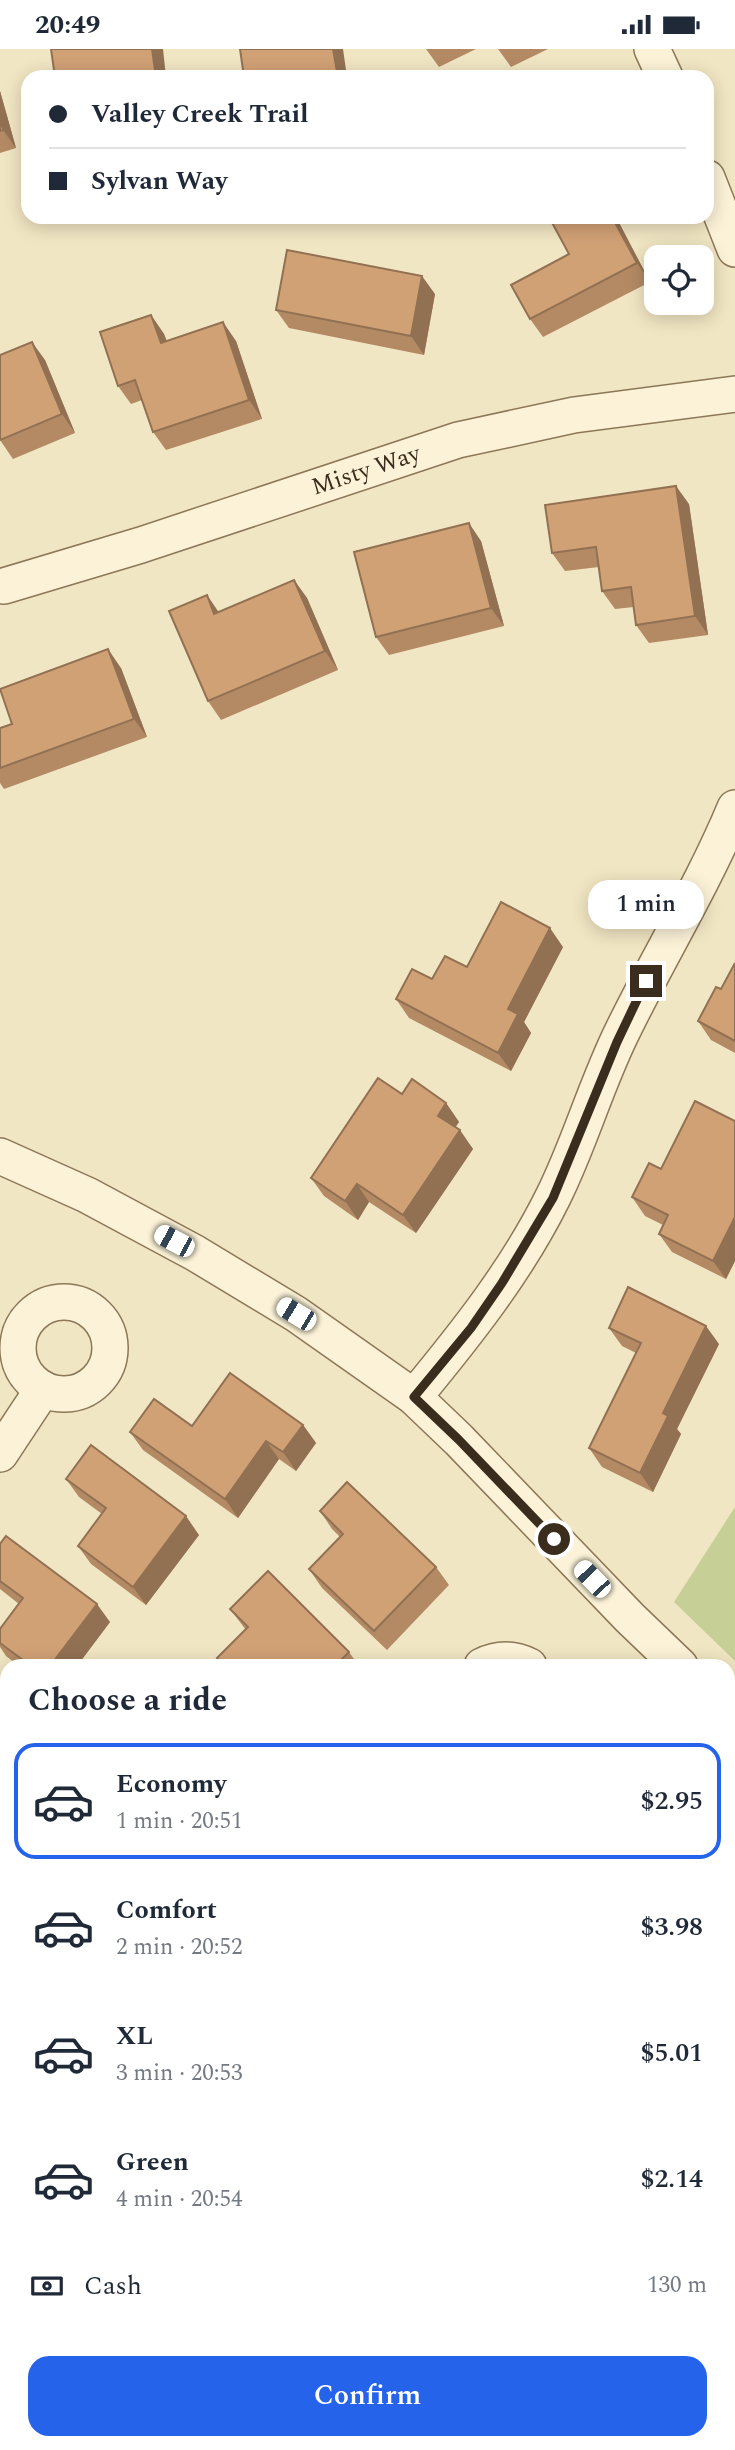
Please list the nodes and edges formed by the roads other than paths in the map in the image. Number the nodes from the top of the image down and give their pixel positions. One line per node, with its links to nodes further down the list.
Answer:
1 (652, 49): 2 (street)
2 (662, 70)
3 (714, 196): 4 (street)
4 (735, 249)
5 (735, 394): 6 (street, Misty Way)
6 (4, 586)
7 (735, 808): 10 (street)
8 (0, 1156): 10 (street)
9 (43, 1389): 11 (street)
10 (414, 1397): 12 (street)
11 (0, 1454)
12 (673, 1659)

